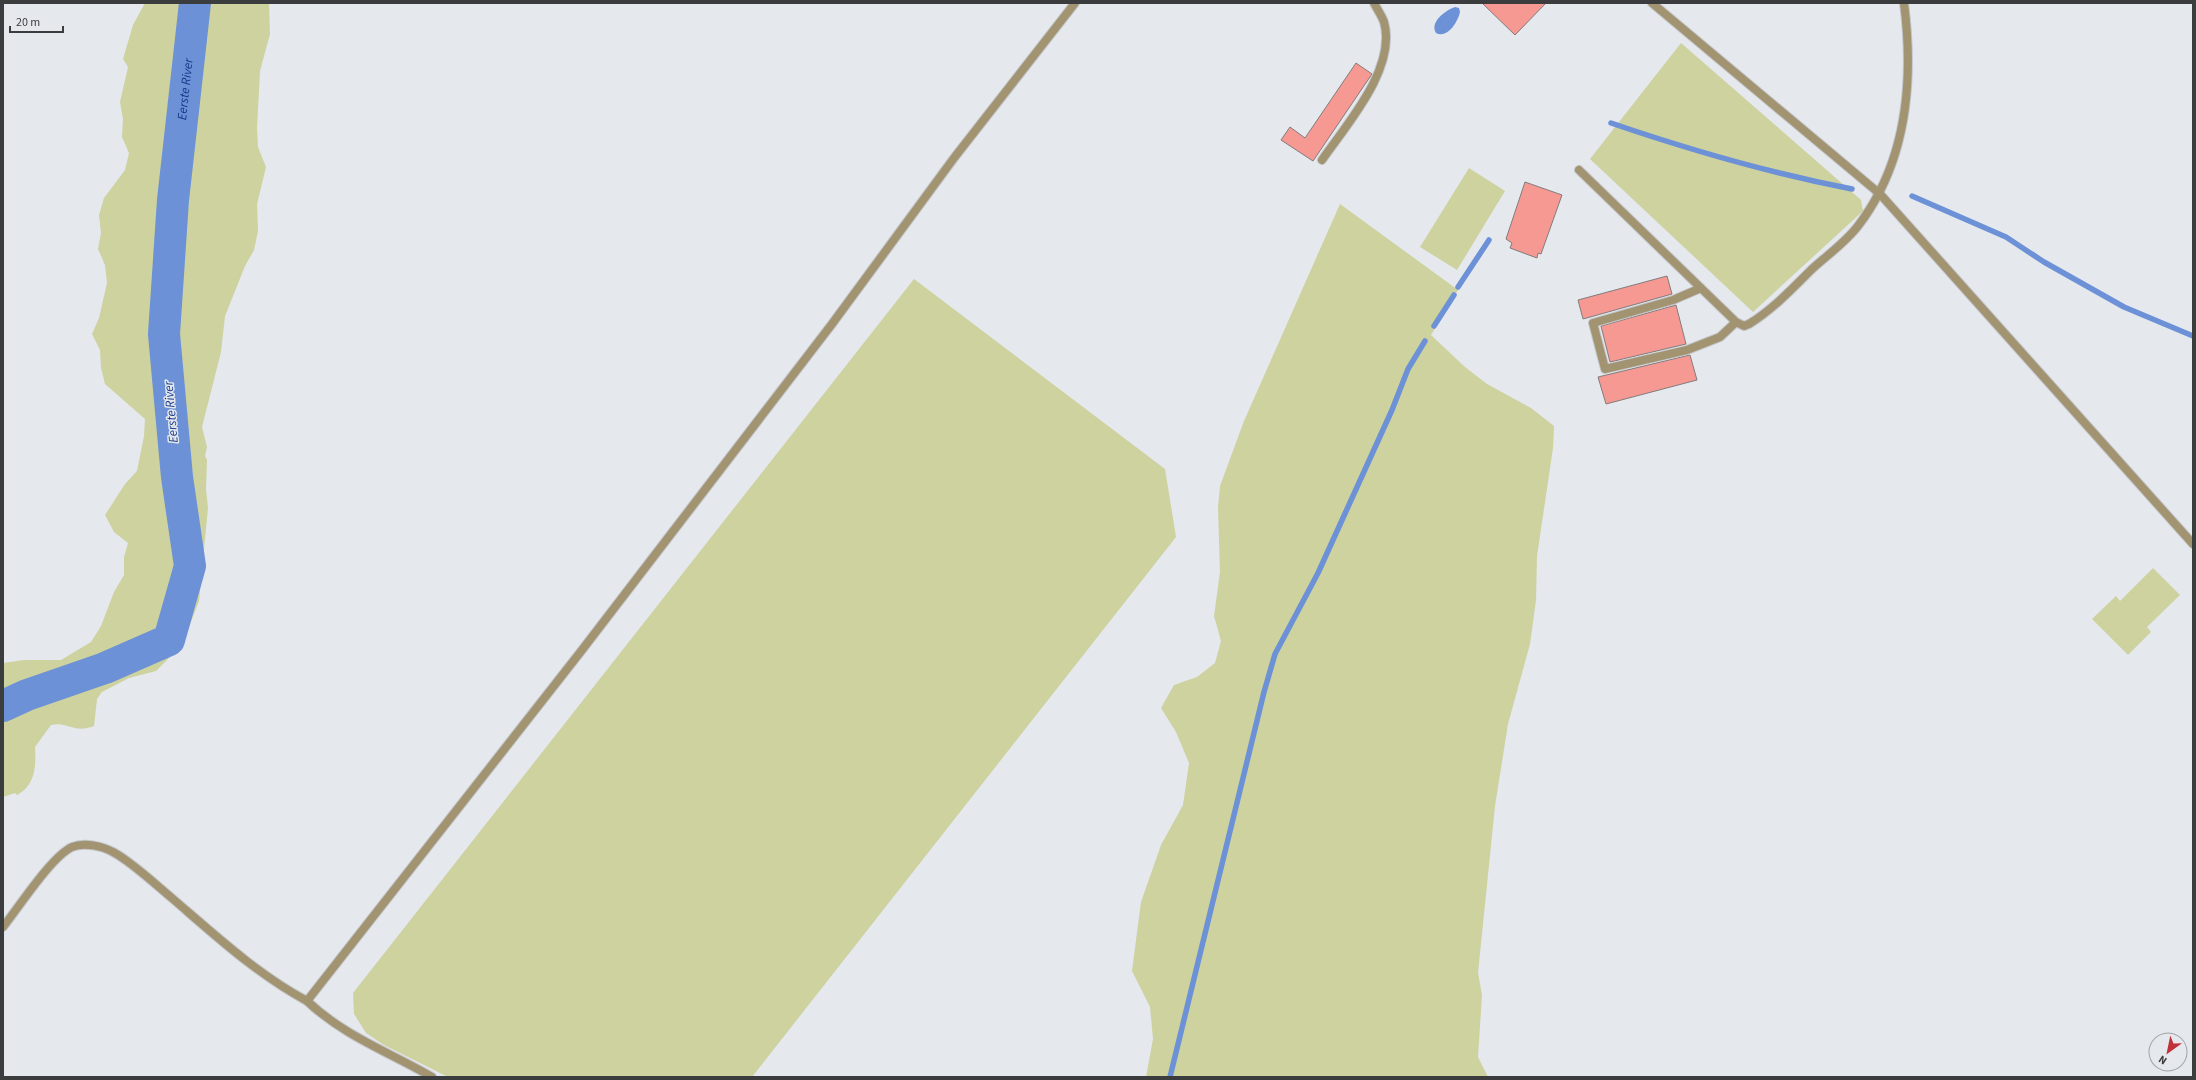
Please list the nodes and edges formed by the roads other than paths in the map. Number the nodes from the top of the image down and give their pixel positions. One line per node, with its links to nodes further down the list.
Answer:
1 (1075, 3): 12 (street)
2 (1374, 3): 5 (street)
3 (1652, 3): 7 (street)
4 (1904, 3): 7 (street)
5 (1322, 160)
6 (1579, 170): 8 (street)
7 (1880, 194): 9 (street); 10 (street)
8 (1701, 288): 9 (street); 9 (street)
9 (1736, 322)
10 (2193, 544)
11 (3, 927): 12 (street)
12 (307, 1001): 13 (street)
13 (432, 1077)

